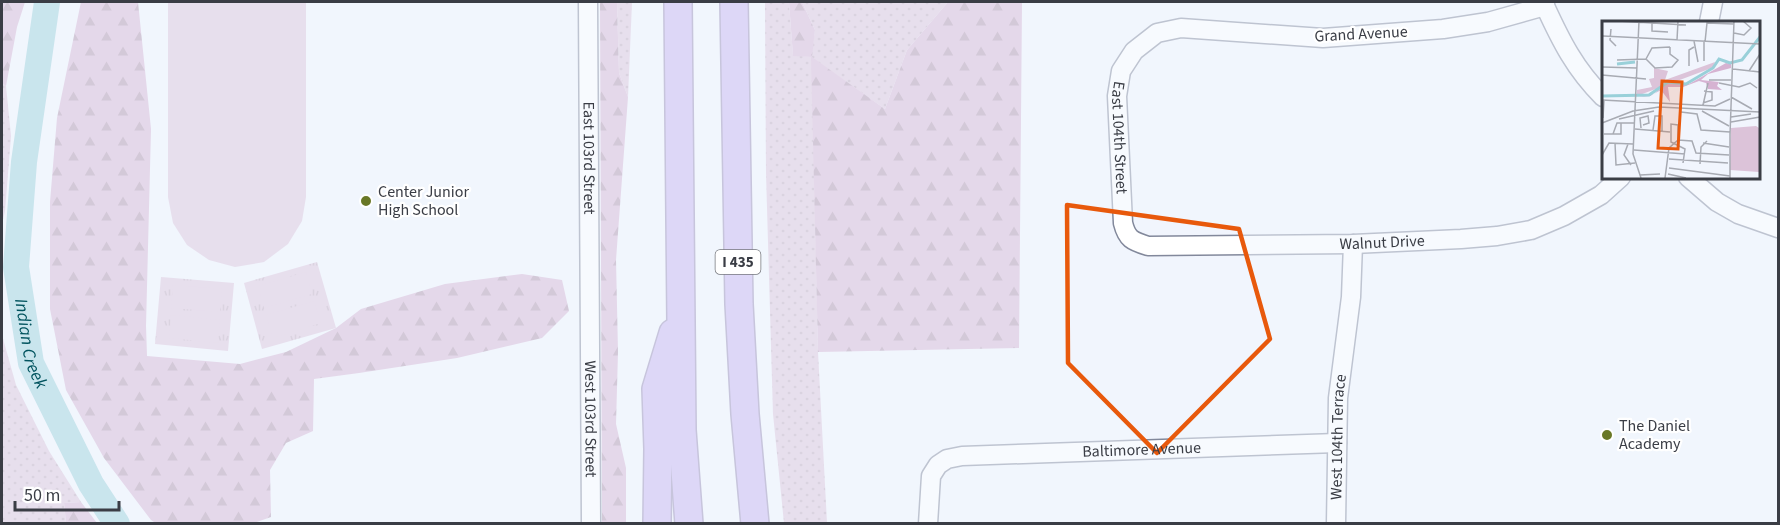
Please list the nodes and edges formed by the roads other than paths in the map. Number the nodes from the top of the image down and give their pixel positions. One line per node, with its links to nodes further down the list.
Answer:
1 (588, 2): 15 (street, East 103rd Street)
2 (678, 2): 14 (highway)
3 (734, 2): 17 (highway, I 435)
4 (1713, 2): 6 (street)
5 (1545, 4): 7 (street, Grand Avenue); 8 (street)
6 (1709, 21)
7 (1143, 44): 12 (street, East 104th Street)
8 (1602, 96)
9 (1620, 178): 13 (street, Walnut Drive)
10 (1689, 178): 11 (street)
11 (1779, 228)
12 (1130, 238): 13 (street, Walnut Drive)
13 (1353, 244): 16 (street, West 104th Terrace)
14 (681, 306): 19 (highway); 20 (highway)
15 (590, 313): 18 (street, West 103rd Street)
16 (1337, 443): 21 (street, Baltimore Avenue); 22 (street, West 104th Terrace)
17 (756, 523)
18 (591, 524)
19 (657, 524)
20 (688, 524)
21 (928, 524)
22 (1336, 524)

